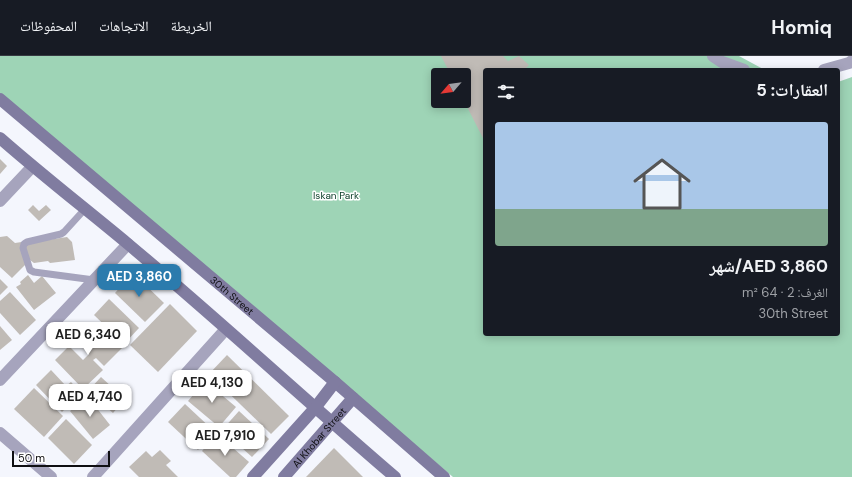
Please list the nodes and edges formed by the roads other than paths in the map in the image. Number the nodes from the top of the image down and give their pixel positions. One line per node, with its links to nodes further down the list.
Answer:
1 (721, 58): 3 (street)
2 (852, 61): 4 (street)
3 (740, 68)
4 (831, 68)
5 (0, 100): 14 (street, 30th Street)
6 (0, 138): 7 (street)
7 (32, 166): 8 (street); 9 (street)
8 (0, 201)
9 (85, 209): 10 (street); 11 (lane)
10 (128, 244): 11 (street); 12 (street)
11 (94, 280): 13 (street)
12 (226, 329): 16 (street); 20 (street)
13 (0, 380)
14 (335, 382): 15 (street, 30th Street); 16 (street)
15 (353, 398): 17 (street, Al Khobar Street); 24 (street, 30th Street)
16 (315, 408): 17 (street); 21 (street)
17 (332, 423): 22 (street, Al Khobar Street); 23 (street)
18 (0, 433): 19 (street)
19 (51, 477)
20 (93, 477)
21 (254, 477)
22 (284, 477)
23 (395, 477)
24 (444, 477)

